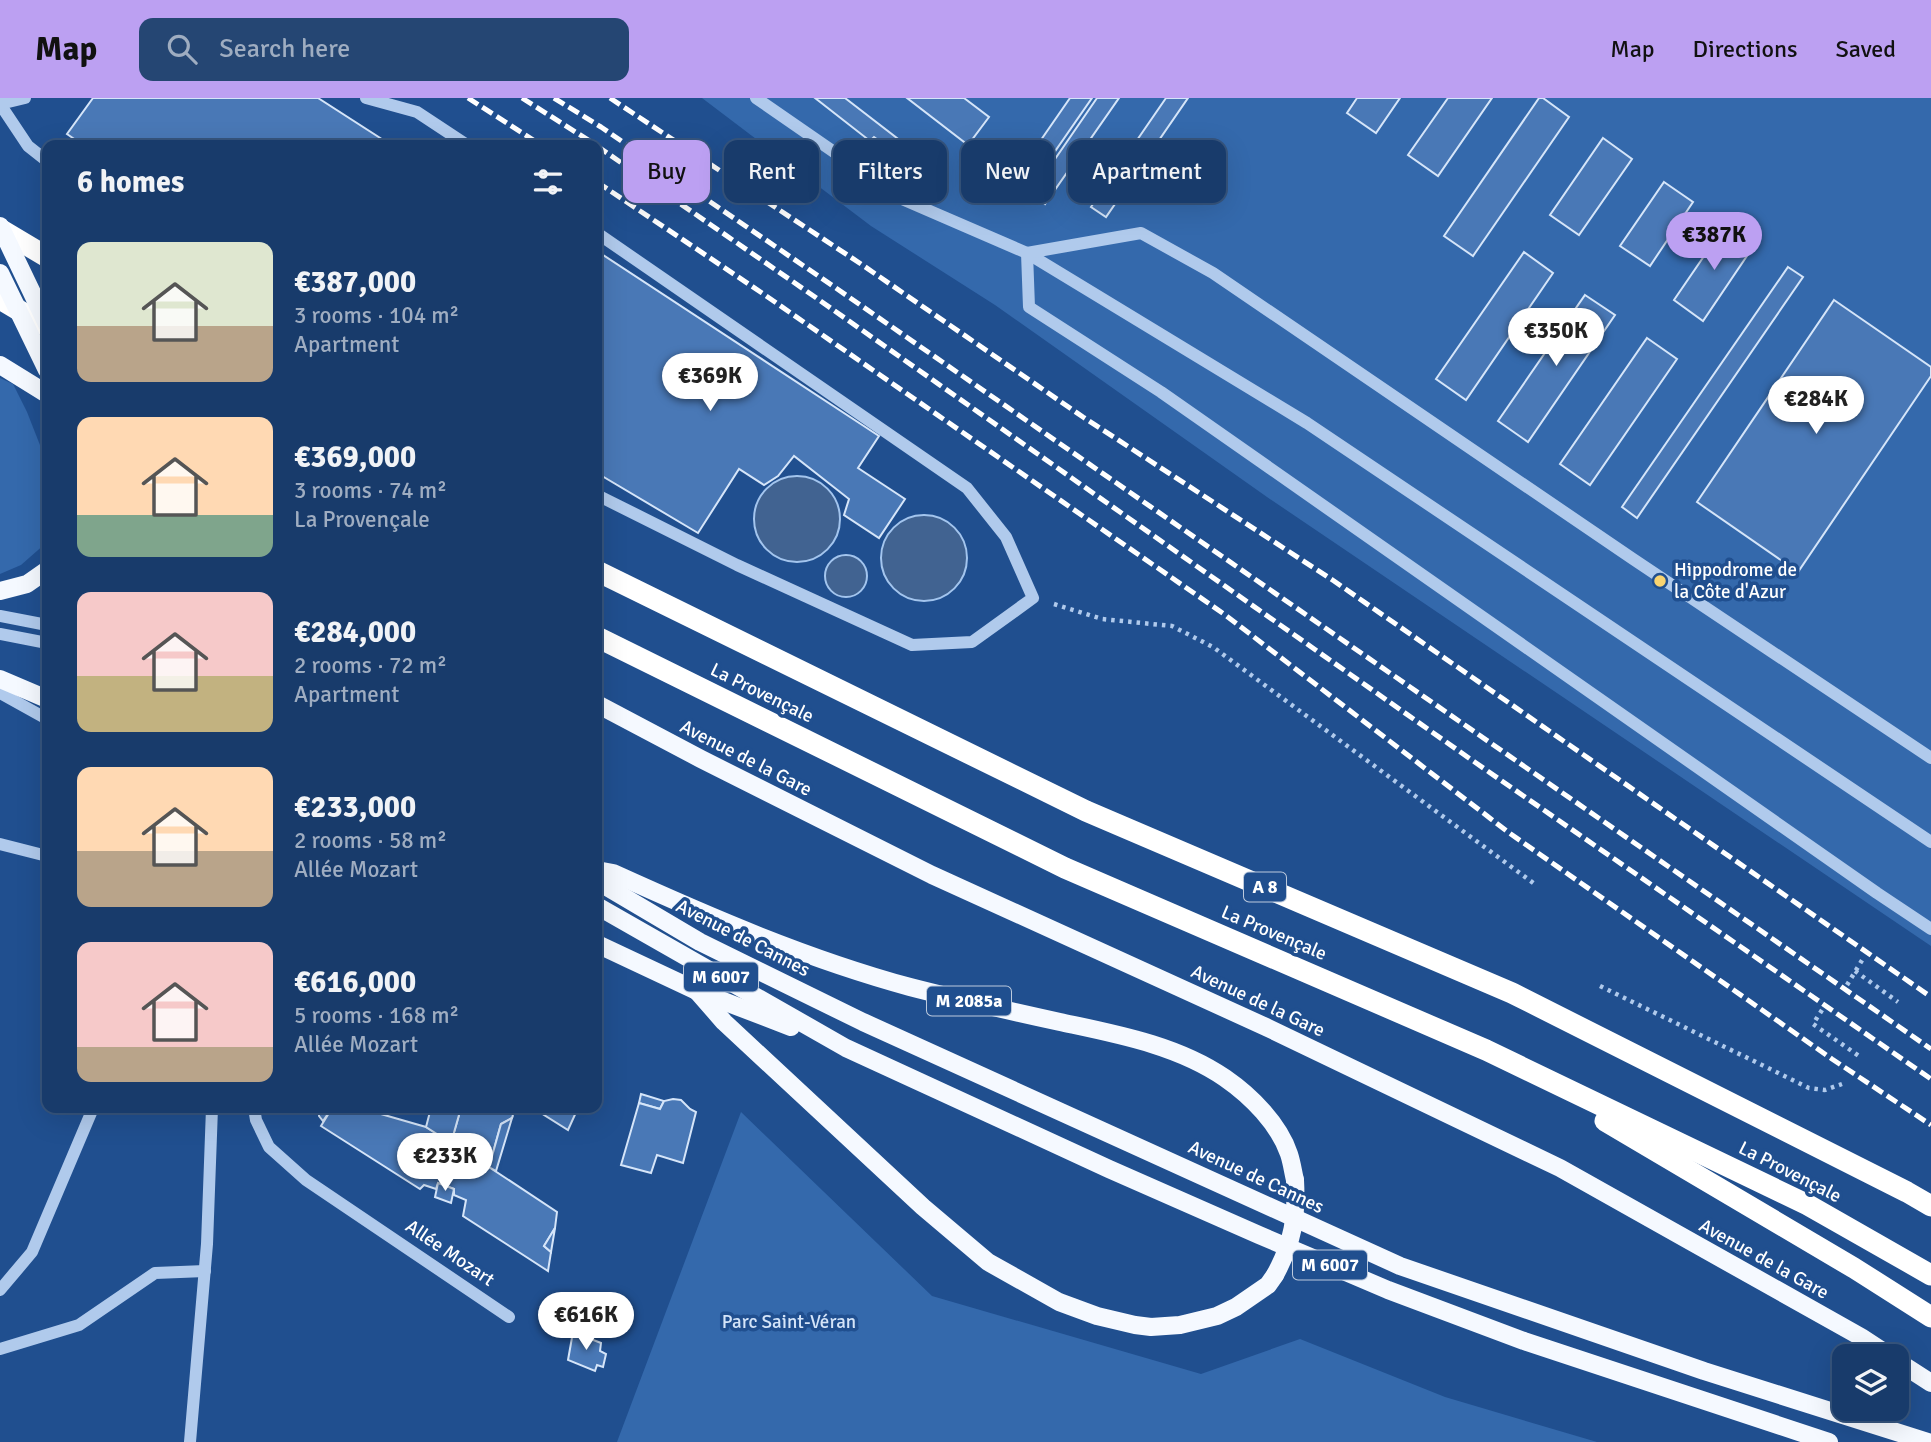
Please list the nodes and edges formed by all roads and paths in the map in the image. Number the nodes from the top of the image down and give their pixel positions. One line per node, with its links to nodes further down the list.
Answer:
1 (25, 98): 4 (street)
2 (366, 98): 5 (street)
3 (756, 98): 9 (street)
4 (0, 104): 6 (street)
5 (459, 140)
6 (42, 157)
7 (0, 227): 10 (highway); 13 (main road, bridge)
8 (602, 236): 22 (street)
9 (1027, 253): 33 (street); 34 (street); 41 (street)
10 (42, 254)
11 (0, 273): 15 (main road, bridge)
12 (0, 299): 14 (highway)
13 (42, 315)
14 (42, 323)
15 (42, 361)
16 (0, 365): 17 (main road)
17 (42, 391)
18 (602, 498): 22 (street)
19 (602, 573): 57 (highway, La Provençale / A 8)
20 (42, 574): 21 (main road)
21 (0, 591)
22 (1033, 598): 39 (path)
23 (0, 616): 24 (street)
24 (42, 624)
25 (0, 634): 27 (street)
26 (602, 639): 51 (highway, La Provençale)
27 (42, 642)
28 (0, 679): 30 (main road)
29 (0, 693): 32 (street)
30 (42, 697)
31 (602, 707): 63 (main road, Avenue de la Gare)
32 (42, 716)
33 (1931, 758)
34 (1931, 842)
35 (0, 844): 36 (street)
36 (42, 855)
37 (602, 871): 47 (main road, M 2085a, bridge)
38 (602, 882): 69 (main road, Avenue de Cannes / M 6007)
39 (1536, 885)
40 (602, 909): 50 (main road, M 6007)
41 (1931, 929)
42 (602, 946): 47 (main road, M 2085a)
43 (1864, 957): 44 (path)
44 (1855, 971): 45 (path); 48 (path)
45 (1847, 985)
46 (1600, 986): 53 (path)
47 (697, 991): 50 (main road)
48 (1898, 1002)
49 (1822, 1010): 52 (path)
50 (846, 1048): 68 (main road, M 6007)
51 (1486, 1050): 59 (highway, La Provençale); 62 (highway)
52 (1859, 1056)
53 (1842, 1084)
54 (91, 1113): 60 (street)
55 (212, 1113): 58 (street)
56 (255, 1113): 61 (street, Allée Mozart)
57 (1931, 1206)
58 (205, 1271): 64 (street); 67 (street)
59 (1931, 1275)
60 (0, 1290)
61 (509, 1317)
62 (1931, 1317)
63 (1871, 1344)
64 (0, 1349)
65 (1909, 1368): 66 (main road)
66 (1931, 1382)
67 (190, 1442)
68 (1829, 1442)
69 (1928, 1442)

